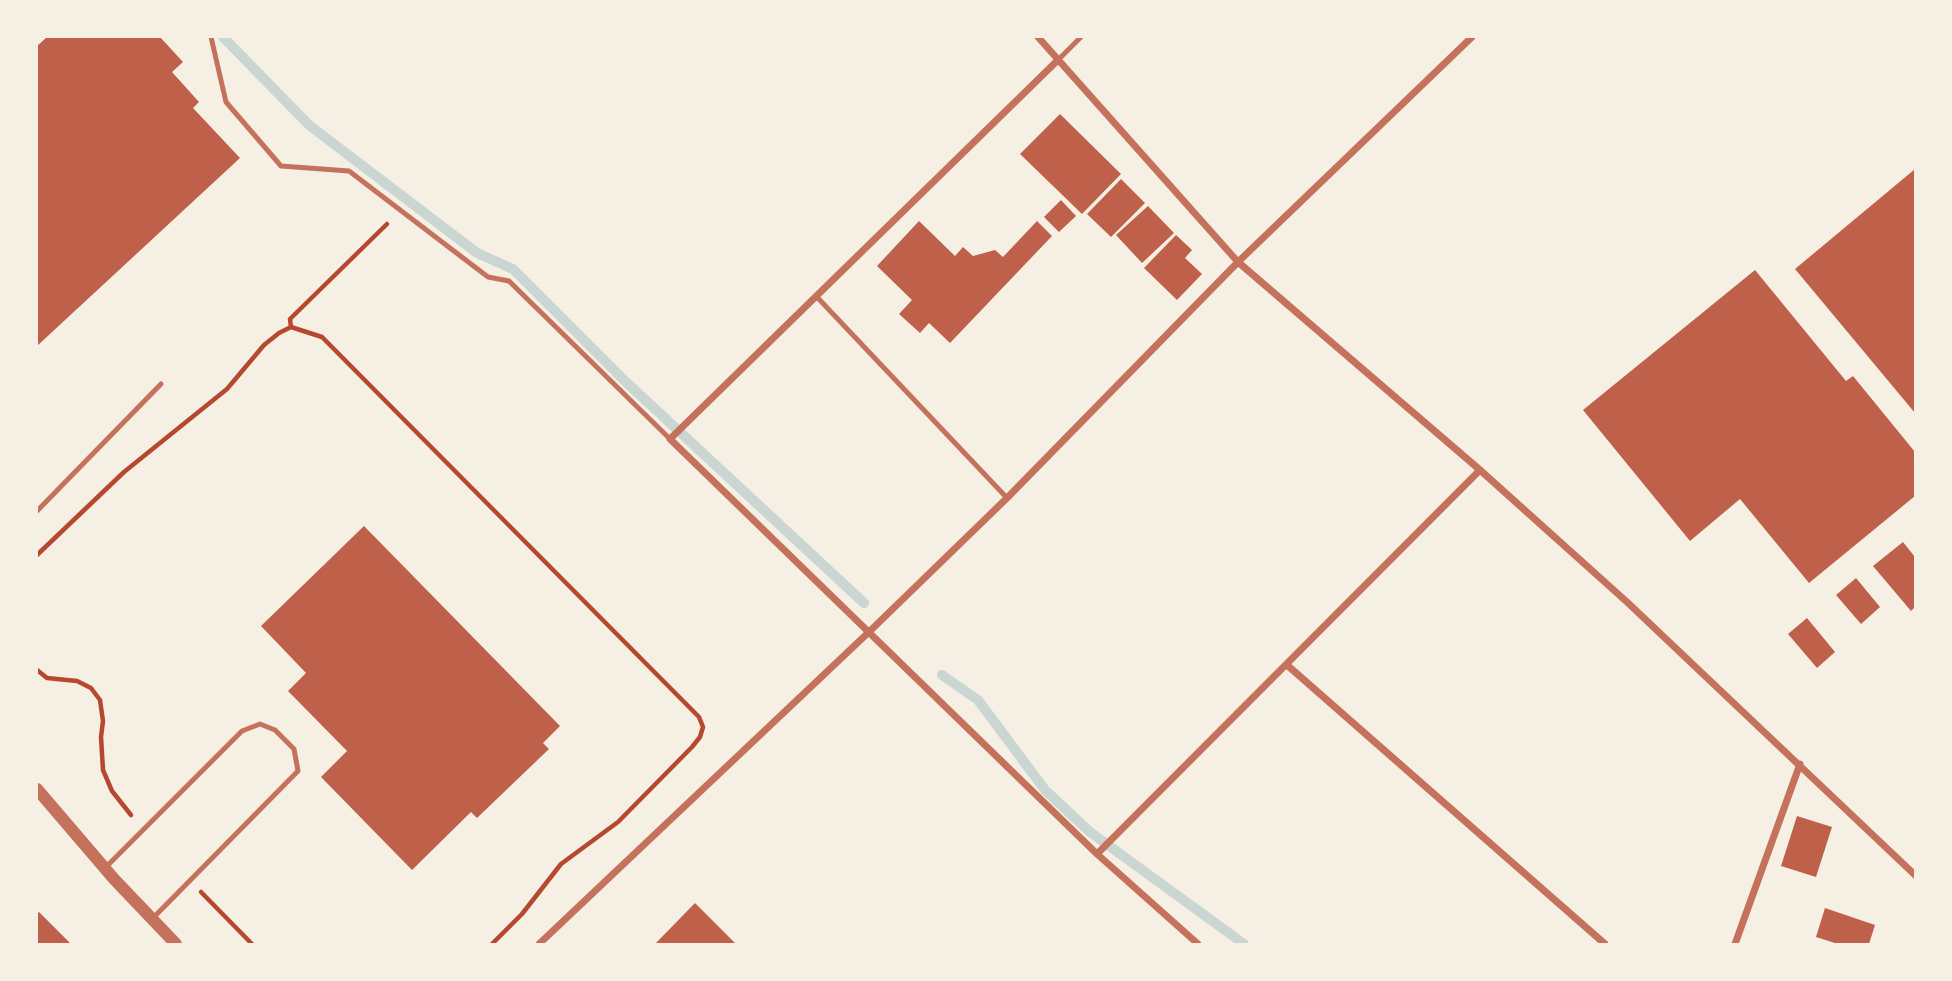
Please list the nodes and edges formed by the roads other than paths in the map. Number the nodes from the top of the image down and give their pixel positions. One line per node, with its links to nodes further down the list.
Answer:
1 (211, 37): 9 (lane)
2 (1038, 37): 5 (street)
3 (1082, 37): 5 (lane)
4 (1472, 37): 6 (street)
5 (1057, 61): 6 (street); 7 (street)
6 (1238, 262): 10 (street); 11 (street)
7 (816, 296): 9 (street); 11 (lane)
8 (161, 384): 12 (lane)
9 (670, 439): 13 (street)
10 (1480, 470): 14 (street); 15 (street)
11 (1007, 498): 13 (street)
12 (37, 511)
13 (870, 631): 17 (street); 22 (street)
14 (1287, 665): 17 (street); 24 (street)
15 (1800, 764): 19 (street); 25 (street)
16 (37, 789): 18 (street)
17 (1097, 855): 23 (street)
18 (105, 868): 20 (street); 20 (lane)
19 (1915, 875)
20 (152, 919): 21 (street)
21 (176, 944)
22 (538, 944)
23 (1198, 944)
24 (1605, 944)
25 (1735, 944)

